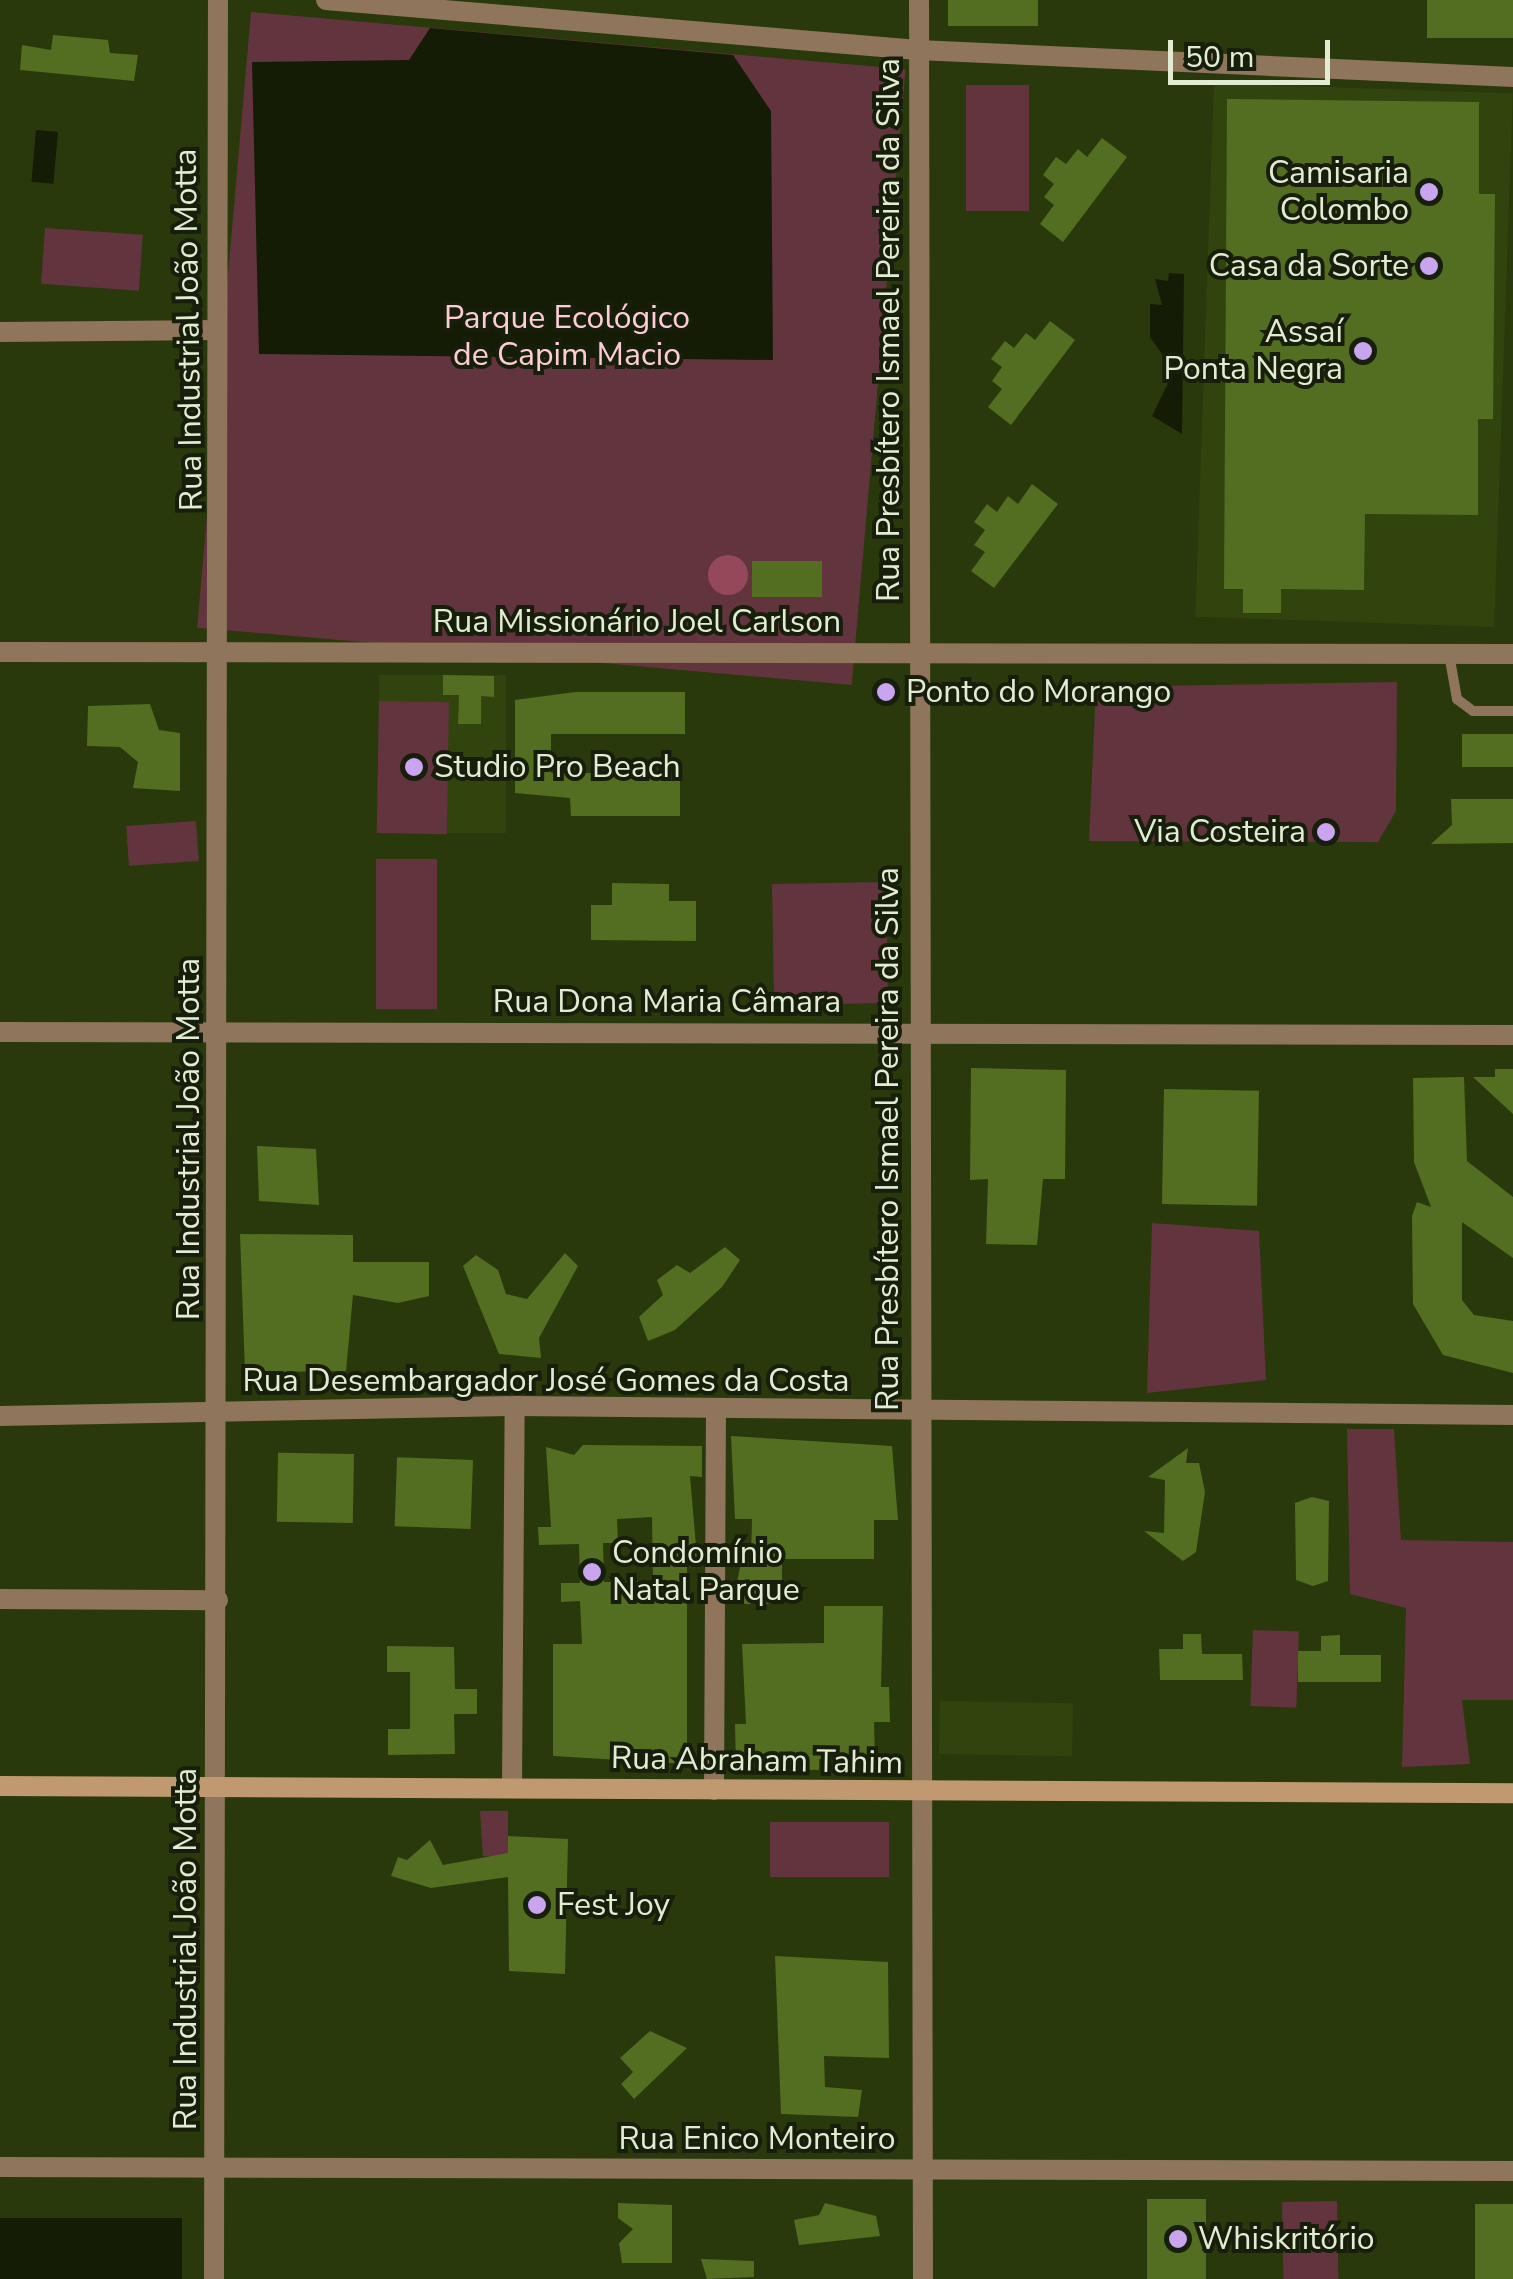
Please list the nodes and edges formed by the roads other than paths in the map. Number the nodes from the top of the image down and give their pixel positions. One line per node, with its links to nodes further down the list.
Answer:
1 (218, 0): 6 (street, Rua Industrial João Motta)
2 (326, 0): 4 (street)
3 (919, 0): 4 (street, Rua Presbítero Ismael Pereira da Silva)
4 (918, 50): 5 (street); 11 (street, Rua Presbítero Ismael Pereira da Silva)
5 (1513, 77)
6 (217, 330): 7 (street); 9 (street, Rua Industrial João Motta)
7 (0, 332)
8 (0, 652): 9 (street, Rua Missionário Joel Carlson)
9 (224, 652): 11 (street, Rua Missionário Joel Carlson); 16 (street, Rua Industrial João Motta)
10 (1449, 653): 11 (street, Rua Missionário Joel Carlson); 12 (street, Rua Missionário Joel Carlson); 13 (lane)
11 (920, 654): 15 (street, Rua Presbítero Ismael Pereira da Silva)
12 (1513, 654)
13 (1513, 711)
14 (0, 1032): 16 (street, Rua Dona Maria Câmara)
15 (920, 1032): 16 (street, Rua Dona Maria Câmara); 17 (street, Rua Dona Maria Câmara); 20 (street, Rua Presbítero Ismael Pereira da Silva)
16 (219, 1033): 21 (street, Rua Industrial João Motta)
17 (1513, 1035)
18 (515, 1406): 19 (street, Rua Desembargador José Gomes da Costa); 21 (street, Rua Desembargador José Gomes da Costa); 28 (street)
19 (716, 1408): 20 (street, Rua Desembargador José Gomes da Costa); 29 (street)
20 (917, 1410): 22 (street, Rua Desembargador José Gomes da Costa); 30 (street, Rua Presbítero Ismael Pereira da Silva)
21 (218, 1414): 23 (street, Rua Desembargador José Gomes da Costa); 25 (street, Rua Industrial João Motta)
22 (1513, 1415)
23 (0, 1416)
24 (0, 1599): 25 (street)
25 (218, 1600): 26 (street, Rua Industrial João Motta)
26 (216, 1782): 27 (main road, Rua Abraham Tahim); 28 (main road, Rua Abraham Tahim); 33 (street, Rua Industrial João Motta)
27 (0, 1786)
28 (512, 1788): 29 (main road, Rua Abraham Tahim)
29 (714, 1790): 30 (main road, Rua Abraham Tahim)
30 (919, 1792): 31 (main road, Rua Abraham Tahim); 34 (street, Rua Presbítero Ismael Pereira da Silva)
31 (1513, 1794)
32 (0, 2167): 33 (street, Rua Enico Monteiro)
33 (215, 2168): 34 (street, Rua Enico Monteiro); 36 (street, Rua Industrial João Motta)
34 (924, 2170): 35 (street, Rua Enico Monteiro); 37 (street, Rua Presbítero Ismael Pereira da Silva)
35 (1513, 2171)
36 (214, 2279)
37 (923, 2279)

